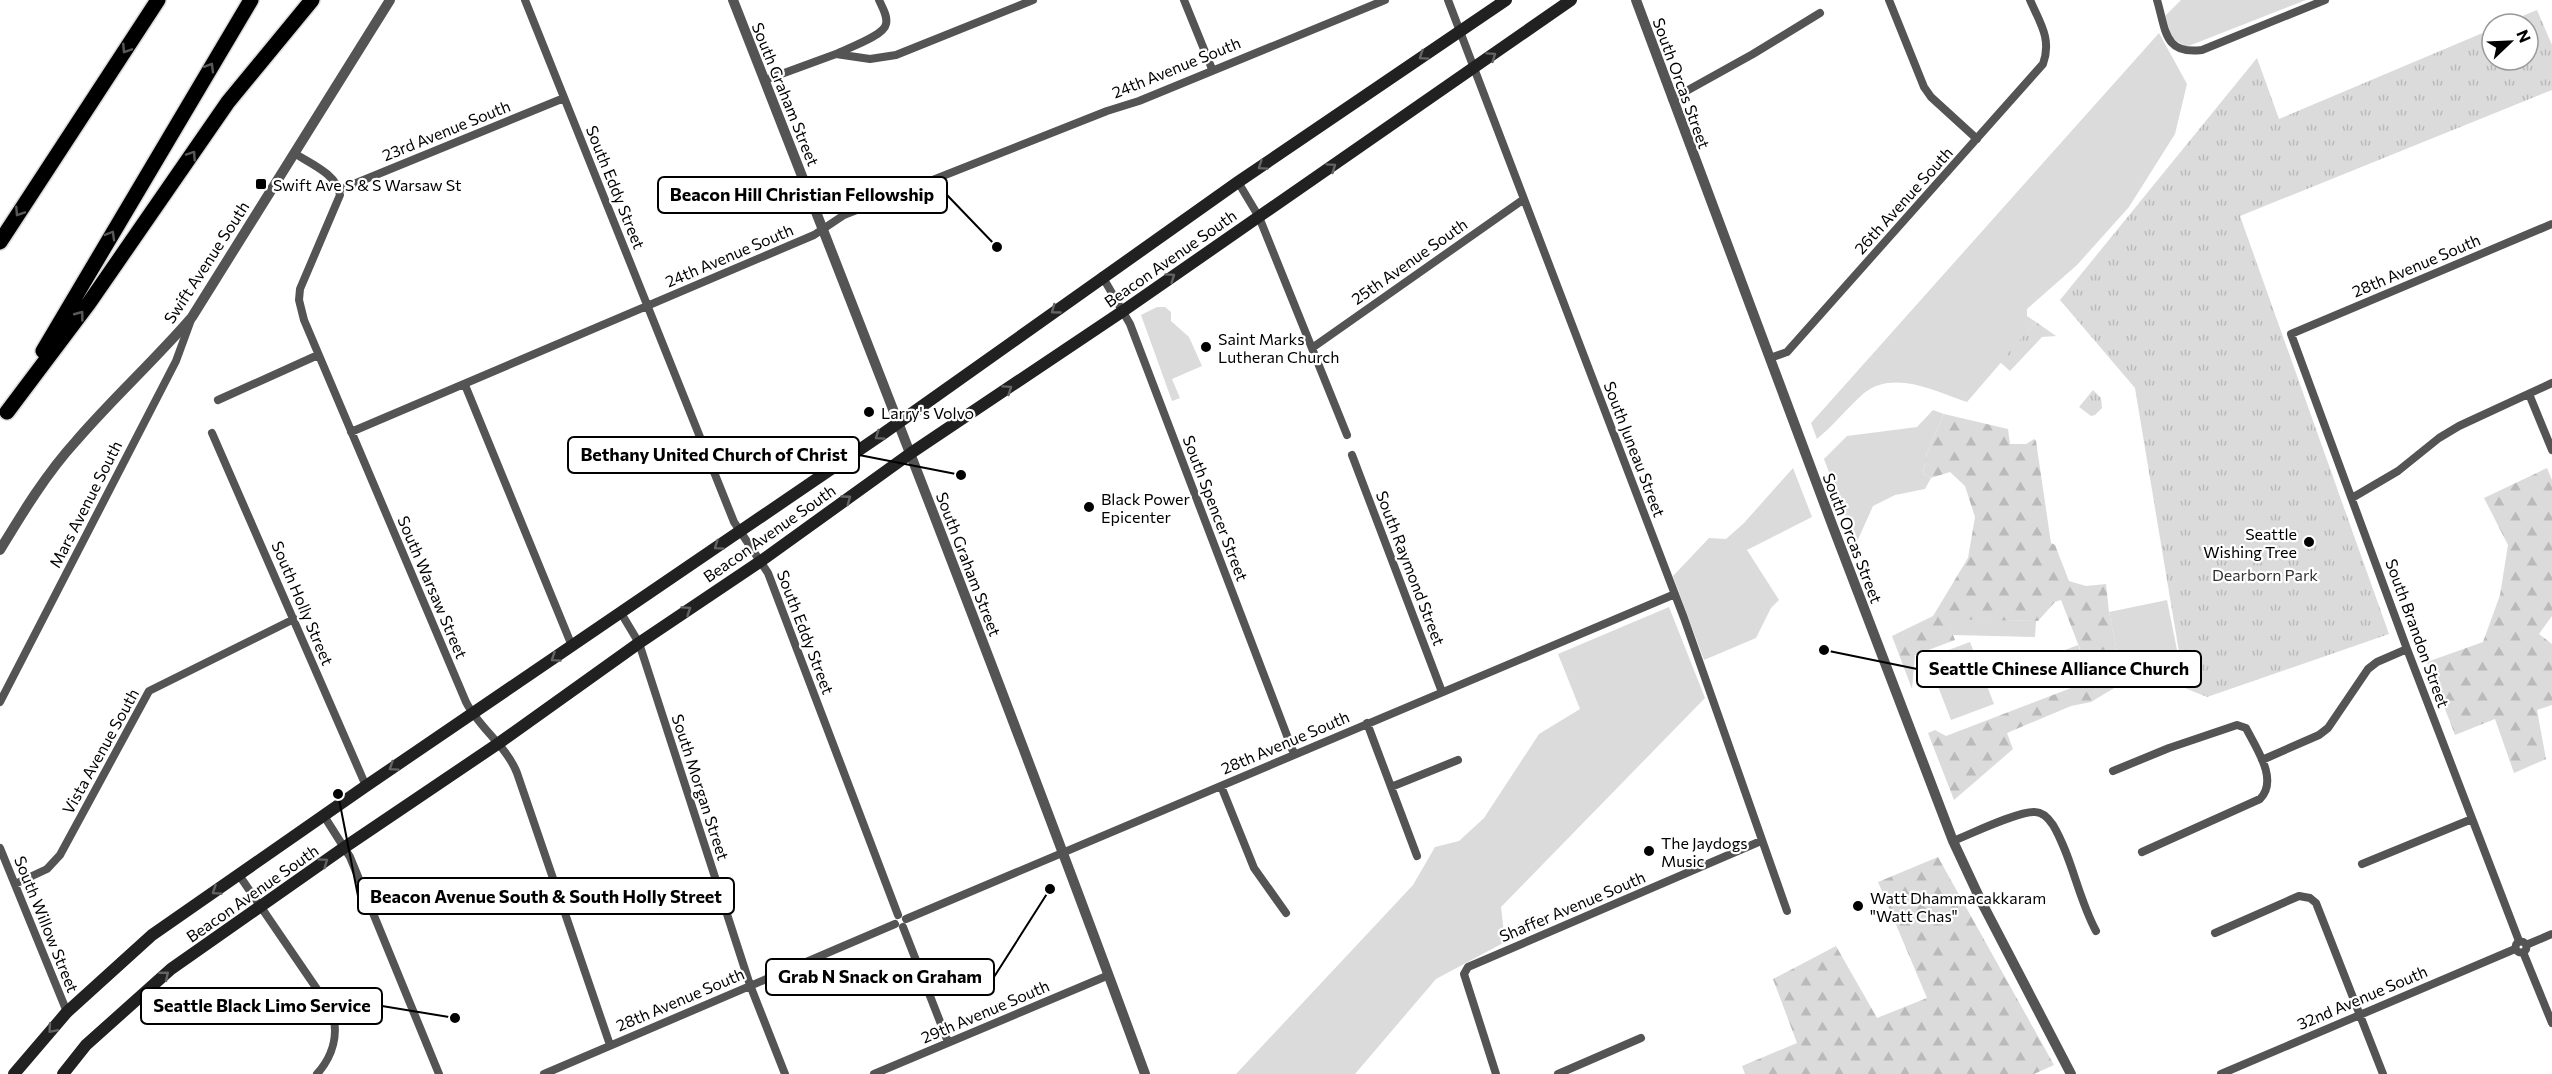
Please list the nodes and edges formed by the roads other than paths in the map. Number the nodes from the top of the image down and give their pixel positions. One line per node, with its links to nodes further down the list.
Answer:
1 (158, 0): 35 (highway, one-way to 35)
2 (251, 0): 48 (highway, one-way to 2)
3 (312, 0): 48 (highway, one-way to 3)
4 (390, 0): 28 (street, Swift Avenue South)
5 (525, 0): 25 (street, South Eddy Street)
6 (733, 0): 24 (street, South Graham Street)
7 (879, 0): 21 (street)
8 (1033, 0): 21 (street)
9 (1185, 0): 23 (street)
10 (1385, 0): 23 (street, 24th Avenue South)
11 (1448, 0): 20 (street, South Juneau Street)
12 (1506, 0): 20 (main road, Beacon Avenue South)
13 (1571, 0): 22 (main road, Beacon Avenue South, one-way to 13)
14 (1636, 0): 26 (street, South Orcas Street)
15 (1888, 0): 27 (street)
16 (2030, 0): 27 (street, 26th Avenue South)
17 (2157, 0): 18 (street)
18 (2325, 0)
19 (1820, 13): 26 (street)
20 (1460, 30): 22 (street, South Juneau Street); 29 (main road, Beacon Avenue South, one-way to 29)
21 (836, 54): 24 (street)
22 (1474, 68): 31 (street, South Juneau Street); 32 (main road, Beacon Avenue South, one-way to 22)
23 (1212, 69): 34 (street, 24th Avenue South)
24 (765, 80): 34 (street, South Graham Street)
25 (564, 98): 30 (street, 23rd Avenue South); 37 (street, South Eddy Street)
26 (1672, 99): 43 (street, South Orcas Street)
27 (1977, 139): 43 (street, 26th Avenue South)
28 (294, 153): 30 (street); 39 (street, Swift Avenue South)
29 (1238, 182): 32 (street); 36 (main road, Beacon Avenue South)
30 (339, 189): 42 (street, South Warsaw Street)
31 (1524, 199): 41 (street, 25th Avenue South); 60 (street, South Juneau Street)
32 (1259, 217): 38 (main road, Beacon Avenue South, one-way to 32); 41 (street)
33 (2552, 224): 40 (street, 28th Avenue South)
34 (824, 228): 37 (street, 24th Avenue South); 49 (street, South Graham Street)
35 (0, 242)
36 (1102, 276): 38 (street, South Spencer Street); 49 (main road, Beacon Avenue South, one-way to 49)
37 (647, 306): 45 (street, 24th Avenue South); 57 (street, South Eddy Street)
38 (1123, 311): 54 (main road, Beacon Avenue South, one-way to 38); 71 (street, South Spencer Street)
39 (192, 317): 58 (street, Swift Avenue South); 67 (street, Mars Avenue South)
40 (2291, 334): 56 (street, South Brandon Street)
41 (1312, 348): 52 (street)
42 (318, 355): 47 (street); 51 (street, South Warsaw Street)
43 (1770, 358): 81 (street, South Orcas Street)
44 (2552, 383): 46 (street)
45 (465, 384): 51 (street, 24th Avenue South); 64 (street)
46 (2529, 394): 53 (street); 56 (street)
47 (218, 400)
48 (4, 419)
49 (898, 422): 54 (street, South Graham Street); 57 (main road, Beacon Avenue South, one-way to 57)
50 (212, 432): 62 (street, South Holly Street)
51 (351, 432): 68 (street, South Warsaw Street)
52 (1347, 435)
53 (2552, 450)
54 (910, 453): 59 (main road, Beacon Avenue South, one-way to 54); 85 (street, South Graham Street)
55 (1352, 455): 66 (street, South Raymond Street)
56 (2352, 498): 65 (street, South Brandon Street)
57 (740, 532): 59 (street, South Eddy Street); 61 (main road, Beacon Avenue South, one-way to 61)
58 (0, 550)
59 (761, 561): 63 (main road, Beacon Avenue South, one-way to 59); 93 (street, South Eddy Street)
60 (1675, 594): 66 (street, 28th Avenue South); 80 (street, South Juneau Street)
61 (621, 614): 63 (street, South Morgan Street); 64 (main road, Beacon Avenue South)
62 (294, 619): 75 (street, South Holly Street); 89 (street, Vista Avenue South)
63 (639, 643): 70 (main road, Beacon Avenue South); 99 (street, South Morgan Street)
64 (573, 646): 68 (main road, Beacon Avenue South, one-way to 68)
65 (2407, 649): 73 (street); 79 (street, South Brandon Street)
66 (1443, 692): 69 (street, 28th Avenue South)
67 (0, 702)
68 (472, 713): 70 (street, South Warsaw Street); 75 (main road, Beacon Avenue South, one-way to 75)
69 (1367, 723): 71 (street, 28th Avenue South); 77 (street)
70 (499, 743): 82 (main road, Beacon Avenue South); 105 (street, South Warsaw Street)
71 (1294, 754): 76 (street, 28th Avenue South)
72 (1458, 760): 77 (street)
73 (2262, 760): 74 (street); 84 (street)
74 (2113, 771)
75 (366, 786): 78 (main road, Beacon Avenue South)
76 (1221, 786): 85 (street, 28th Avenue South); 92 (street)
77 (1391, 787): 86 (street)
78 (324, 816): 82 (street); 88 (main road, Beacon Avenue South)
79 (2472, 819): 87 (street); 97 (street, South Brandon Street)
80 (1761, 841): 91 (street, South Juneau Street); 114 (street, Shaffer Avenue South)
81 (1953, 841): 94 (street); 116 (street, South Orcas Street)
82 (345, 847): 90 (main road, Beacon Avenue South, one-way to 82); 109 (street)
83 (0, 848): 89 (street, South Willow Street)
84 (2142, 852)
85 (1064, 853): 93 (street, 28th Avenue South); 98 (street, South Graham Street)
86 (1417, 856)
87 (2362, 864)
88 (239, 875): 90 (street); 100 (main road, Beacon Avenue South, one-way to 100)
89 (15, 884): 100 (street, South Willow Street)
90 (262, 906): 107 (main road, Beacon Avenue South, one-way to 90); 108 (street)
91 (1787, 911)
92 (1286, 914)
93 (900, 921): 99 (street, 28th Avenue South); 104 (street, South Eddy Street)
94 (2096, 931)
95 (2215, 933): 101 (street)
96 (2552, 934): 97 (street, 32nd Avenue South)
97 (2521, 947): 101 (street, 32nd Avenue South); 102 (street, South Brandon Street)
98 (1109, 975): 104 (street, 29th Avenue South); 113 (street, South Graham Street)
99 (750, 985): 105 (street, 28th Avenue South); 111 (street, South Morgan Street)
100 (67, 1012): 106 (main road, Beacon Avenue South, one-way to 106)
101 (2358, 1015): 117 (street, 32nd Avenue South); 118 (street)
102 (2552, 1023)
103 (1641, 1038): 115 (street)
104 (948, 1042): 112 (street, 29th Avenue South)
105 (610, 1045): 110 (street, 28th Avenue South)
106 (14, 1074)
107 (63, 1074)
108 (317, 1074)
109 (439, 1074)
110 (544, 1074)
111 (785, 1074)
112 (873, 1074)
113 (1145, 1074)
114 (1496, 1074)
115 (1558, 1074)
116 (2071, 1074)
117 (2221, 1074)
118 (2383, 1074)

